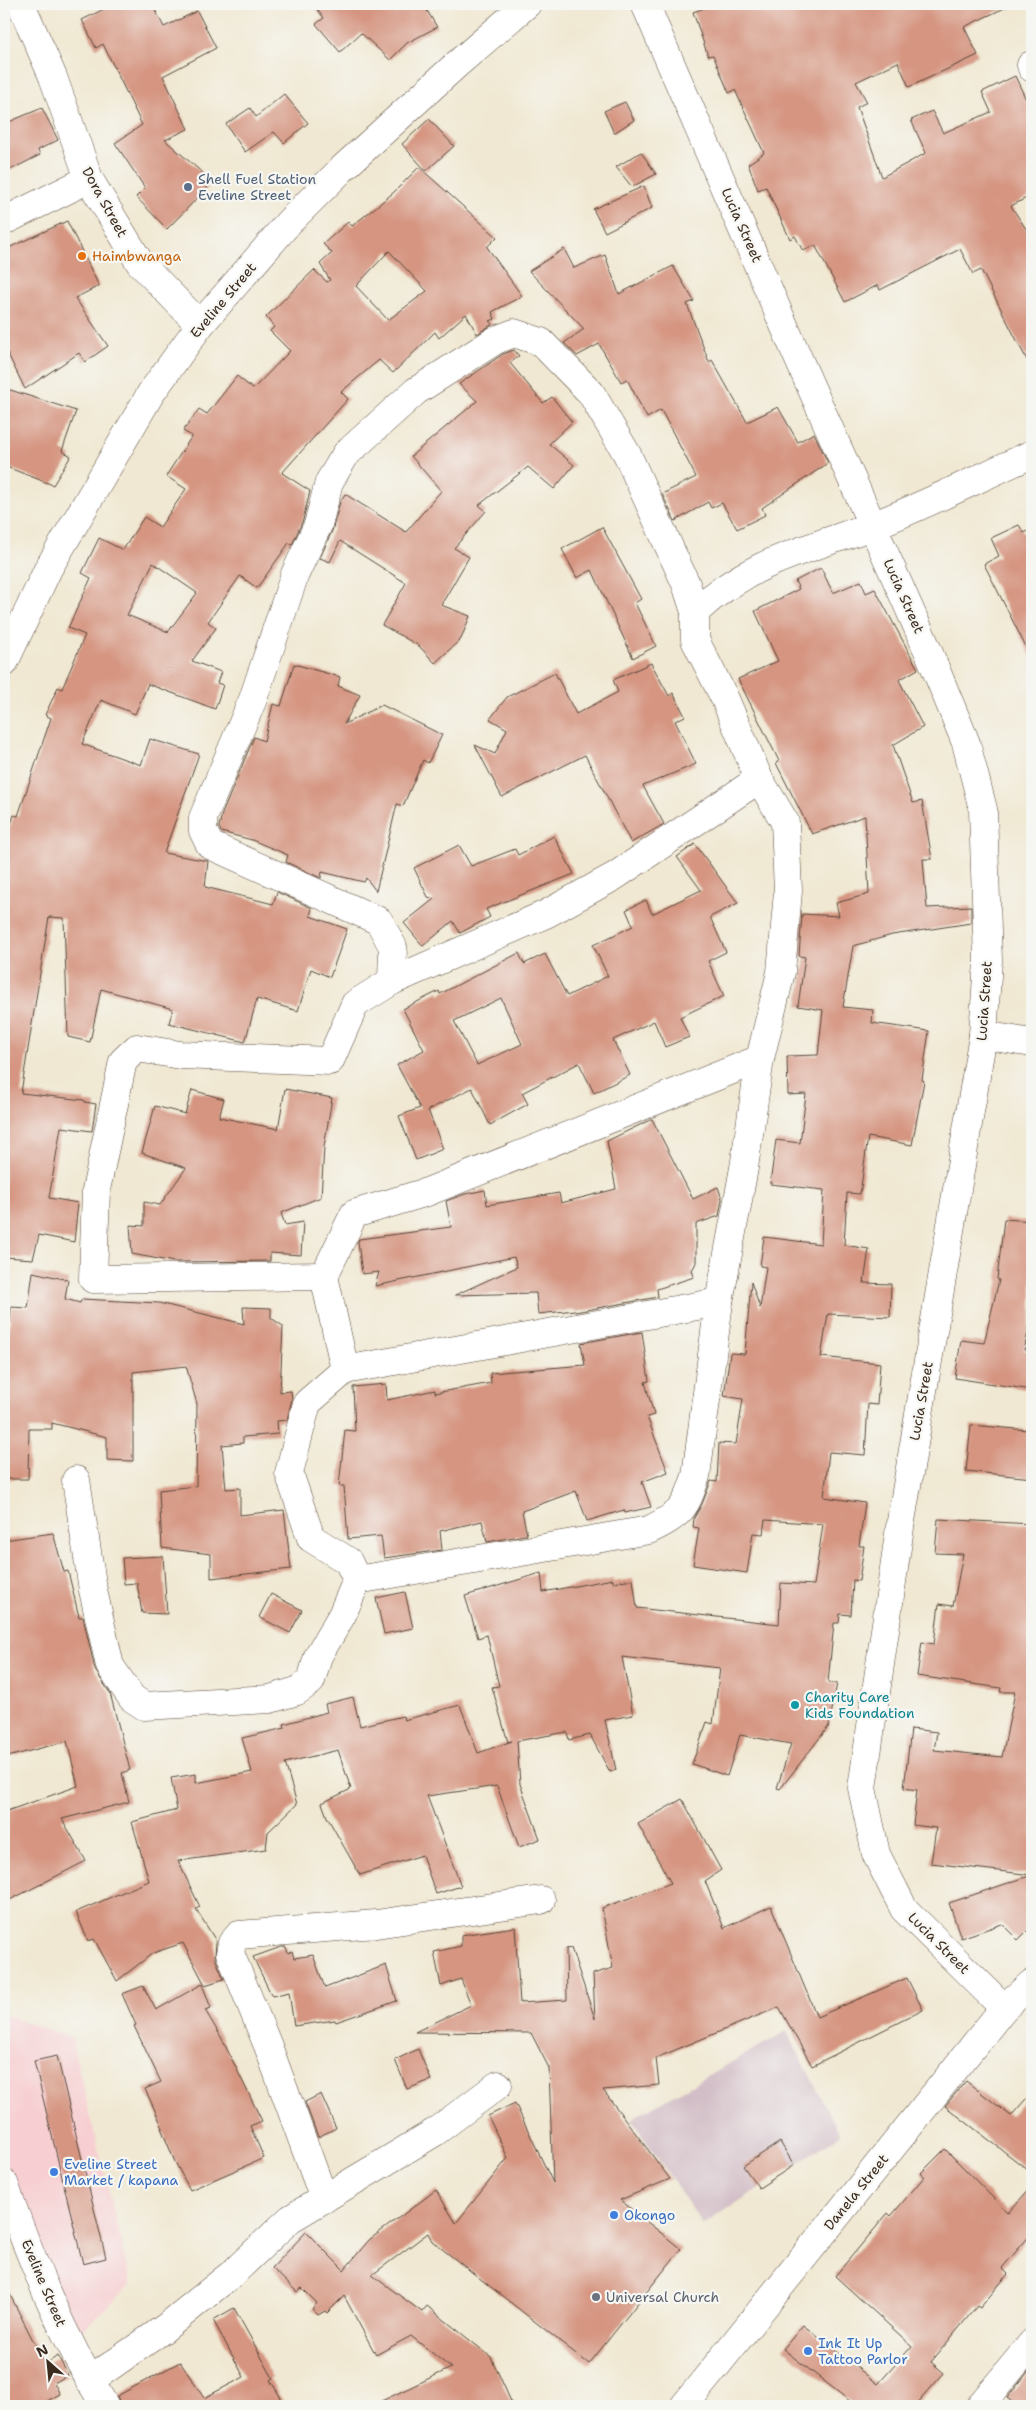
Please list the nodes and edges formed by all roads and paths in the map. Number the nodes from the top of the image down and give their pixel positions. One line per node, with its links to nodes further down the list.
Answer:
1 (21, 4): 4 (street, Dora Street)
2 (527, 4): 6 (street, Eveline Street)
3 (645, 4): 8 (street, Lucia Street)
4 (89, 180): 5 (street); 6 (street, Dora Street)
5 (4, 221)
6 (200, 325): 10 (street, Eveline Street)
7 (1032, 454): 8 (street)
8 (872, 525): 9 (street); 13 (street, Lucia Street)
9 (695, 612): 11 (street); 12 (street)
10 (4, 663)
11 (760, 780): 12 (street); 15 (street)
12 (392, 981): 16 (street)
13 (983, 1035): 14 (street); 23 (street, Lucia Street)
14 (1032, 1043)
15 (760, 1059): 16 (street); 17 (street)
16 (324, 1276): 18 (street)
17 (719, 1302): 18 (street); 20 (street)
18 (345, 1370): 20 (street)
19 (76, 1480): 20 (street)
20 (357, 1580)
21 (541, 1900): 26 (street)
22 (1032, 1982): 23 (street, Danela Street)
23 (1004, 2008): 30 (street, Danela Street)
24 (498, 2085): 26 (street)
25 (4, 2183): 28 (street, Eveline Street)
26 (324, 2199): 28 (street)
27 (1032, 2343): 31 (street)
28 (90, 2381): 29 (street, Eveline Street)
29 (105, 2406)
30 (684, 2406)
31 (980, 2406)

